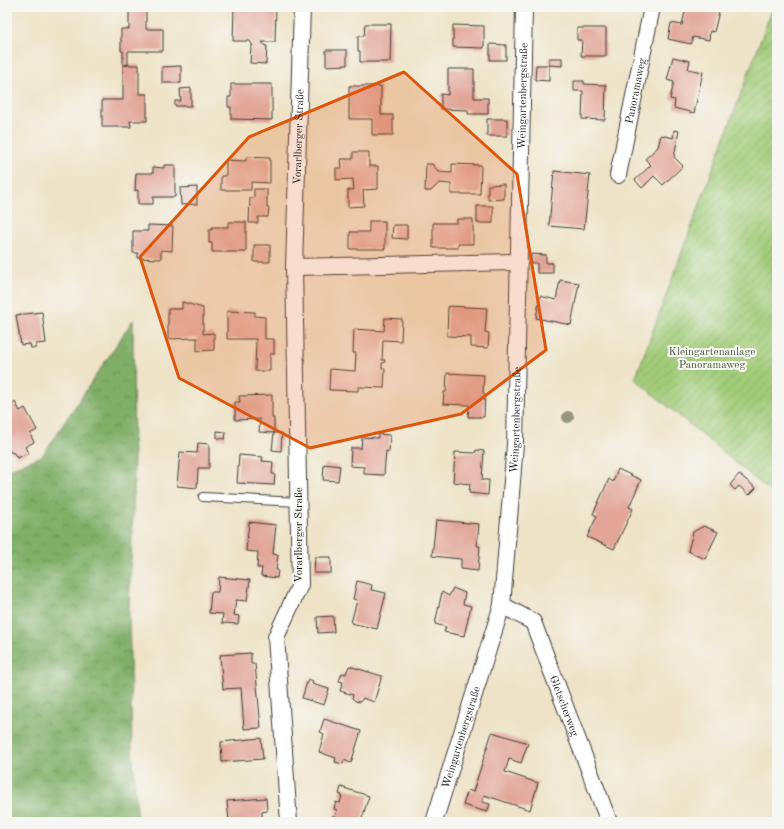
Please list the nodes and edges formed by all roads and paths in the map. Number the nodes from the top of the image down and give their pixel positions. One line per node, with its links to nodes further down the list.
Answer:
1 (302, 7): 6 (street, Vorarlberger Straße)
2 (524, 7): 5 (street, Weingartenbergstraße)
3 (652, 7): 4 (street, Panoramaweg)
4 (618, 175)
5 (519, 262): 6 (street); 9 (street, Weingartenbergstraße)
6 (294, 267): 8 (street, Vorarlberger Straße)
7 (203, 497): 8 (lane)
8 (298, 502): 10 (street, Vorarlberger Straße)
9 (502, 605): 11 (street, Weingartenbergstraße); 12 (street, Gletscherweg)
10 (289, 822)
11 (434, 822)
12 (609, 822)

